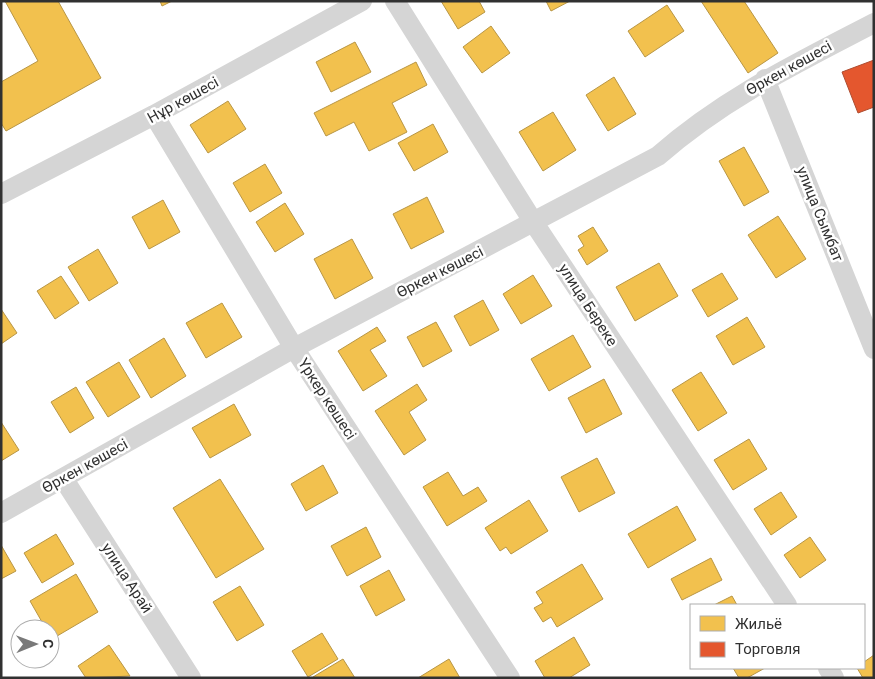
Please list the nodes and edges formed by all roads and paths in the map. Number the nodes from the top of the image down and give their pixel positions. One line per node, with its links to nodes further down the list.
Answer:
1 (362, 1): 5 (street, Нұр көшесі)
2 (395, 1): 7 (street, улица Береке)
3 (874, 23): 4 (street, Өркен көшесі)
4 (765, 79): 7 (street, Өркен көшесі); 9 (street, улица Сымбат)
5 (154, 116): 6 (street, Нұр көшесі); 8 (street, Үркер көшесі)
6 (1, 194)
7 (534, 223): 8 (street, Өркен көшесі); 12 (street, улица Береке)
8 (294, 348): 10 (street, Өркен көшесі); 14 (street, Үркер көшесі)
9 (874, 349)
10 (62, 478): 11 (street, Өркен көшесі); 13 (street, улица Арай)
11 (1, 513)
12 (785, 604)
13 (191, 678)
14 (510, 678)

